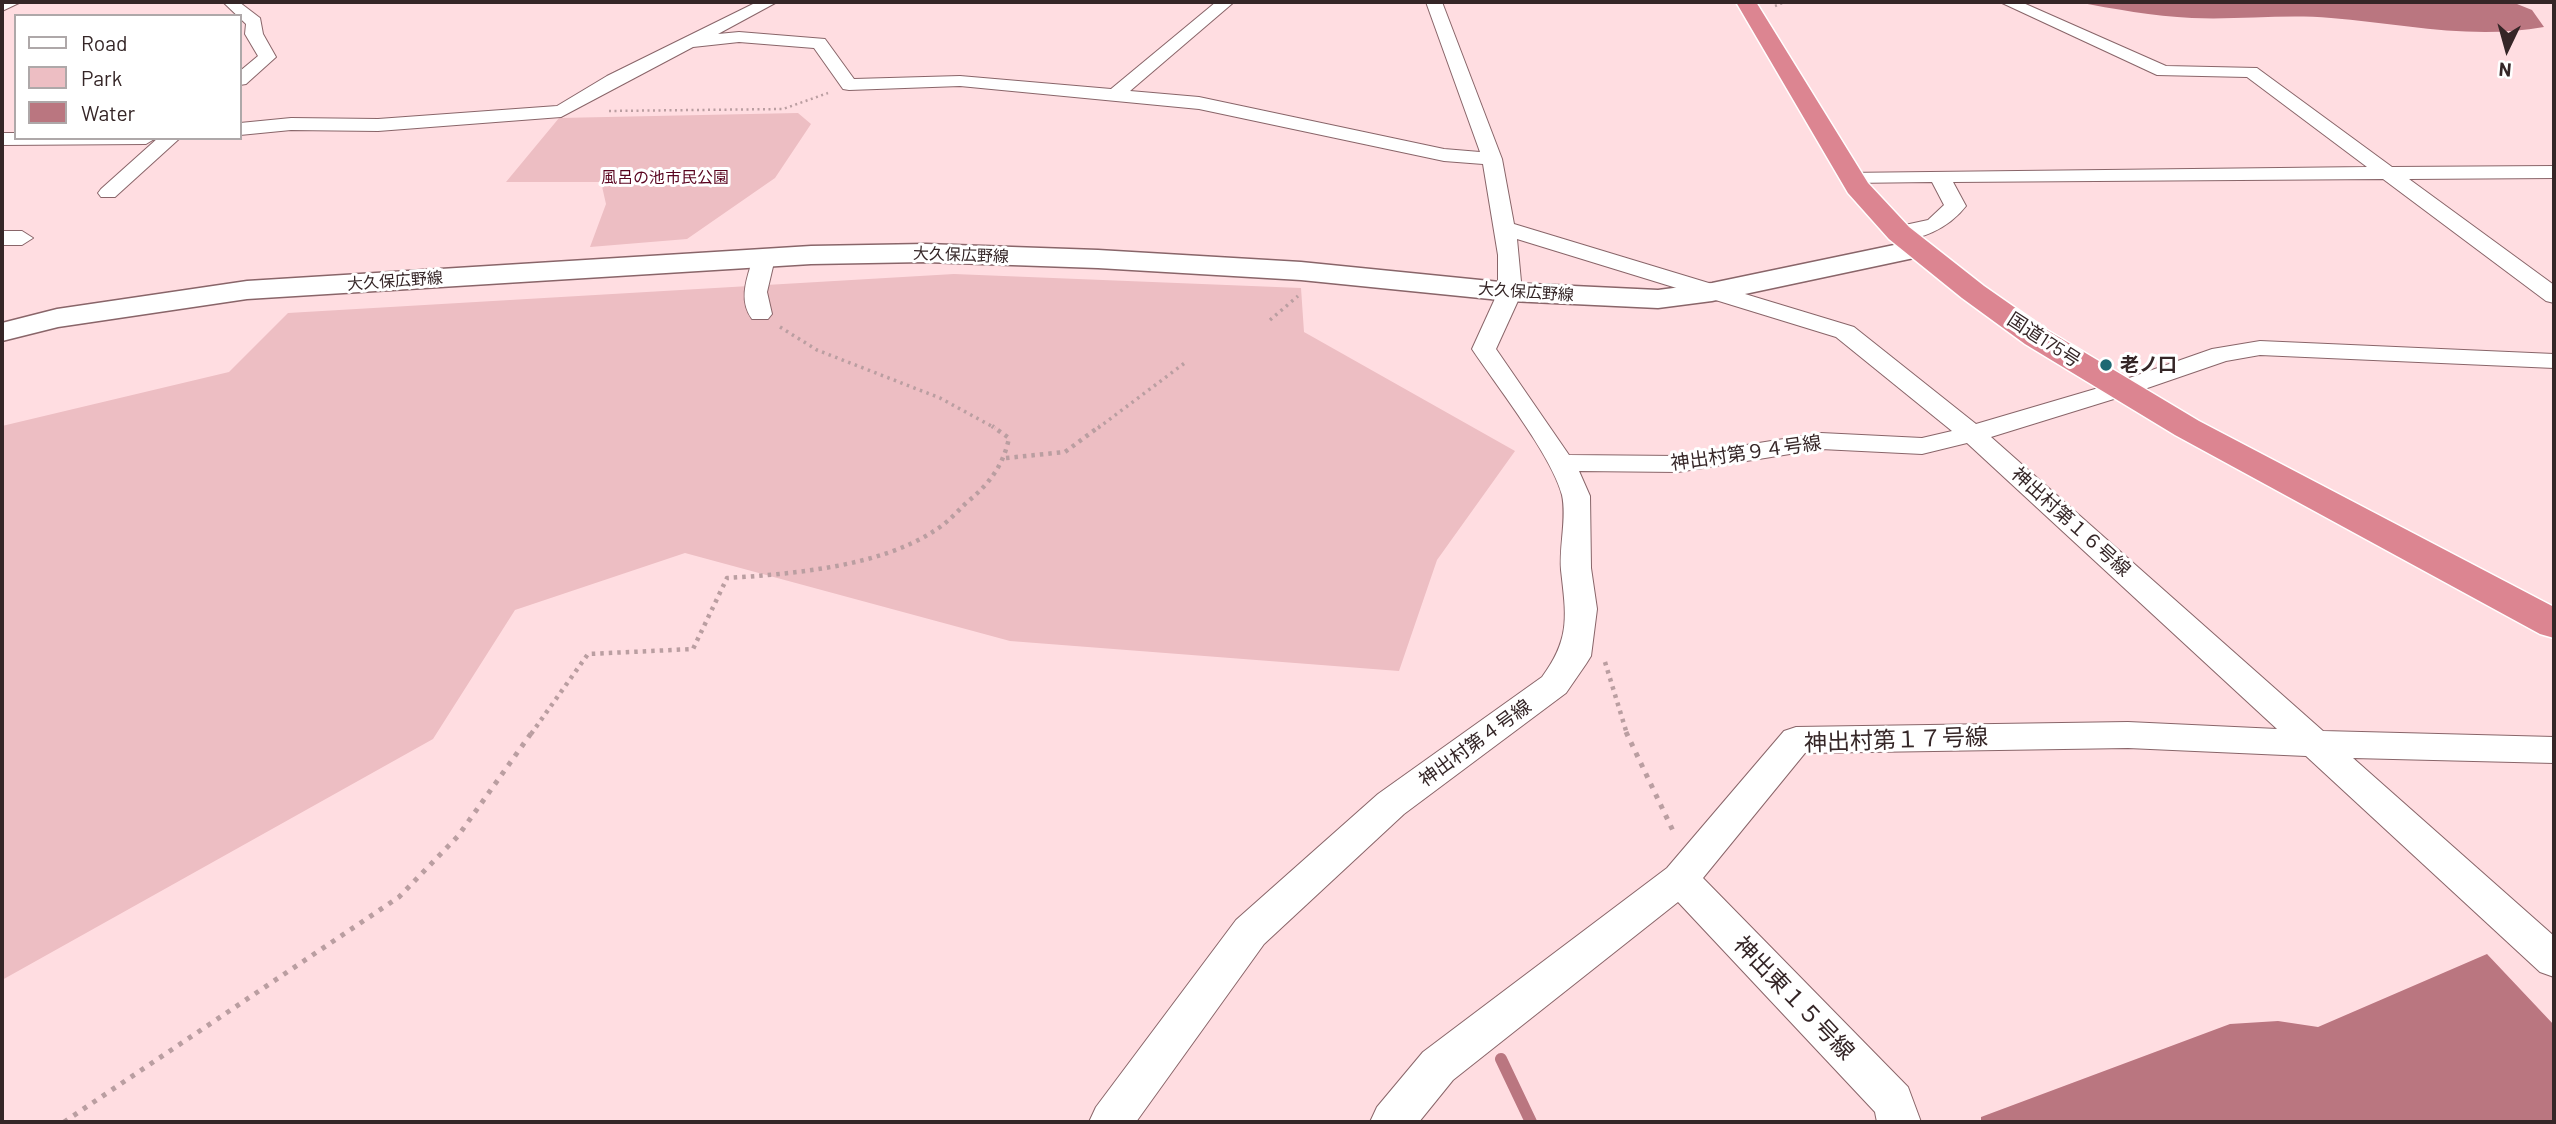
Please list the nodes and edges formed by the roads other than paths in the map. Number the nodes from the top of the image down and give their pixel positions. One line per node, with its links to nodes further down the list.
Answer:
1 (13, 2): 7 (street)
2 (769, 2): 9 (street)
3 (1226, 2): 11 (street)
4 (1434, 2): 14 (street)
5 (1746, 2): 18 (highway, 国道175号)
6 (2008, 2): 16 (street)
7 (2, 6)
8 (242, 15): 10 (street)
9 (690, 42): 11 (street); 12 (street)
10 (242, 78)
11 (1116, 97): 14 (street)
12 (242, 129)
13 (168, 140): 19 (street)
14 (1493, 159): 20 (street)
15 (2554, 172): 16 (street)
16 (2389, 173): 17 (street); 25 (street)
17 (1939, 176): 18 (street); 21 (street)
18 (1850, 177): 21 (highway, 国道175号)
19 (108, 193)
20 (1504, 228): 23 (street); 24 (street, 神出村第１６号線)
21 (1909, 241): 24 (street, 大久保広野線); 29 (highway, 国道175号)
22 (764, 258): 23 (street, 大久保広野線); 26 (street); 27 (street, 大久保広野線)
23 (1510, 292): 24 (street, 大久保広野線); 31 (street, 神出村第４号線)
24 (1712, 292): 30 (street, 神出村第１６号線)
25 (2554, 296)
26 (760, 314)
27 (2, 332)
28 (2554, 361): 29 (street, 神出村第９４号線)
29 (2121, 389): 30 (street, 神出村第９４号線); 32 (highway, 国道175号)
30 (1972, 434): 31 (street, 神出村第９４号線); 33 (street, 神出村第１６号線)
31 (1561, 463): 37 (street, 神出村第４号線)
32 (2554, 624)
33 (2318, 744): 34 (street, 神出村第１７号線); 35 (street, 神出村第１７号線); 36 (street, 神出村第１６号線)
34 (2554, 750)
35 (1690, 867): 38 (street, 神出村第１７号線); 39 (street, 神出東１５号線)
36 (2554, 960)
37 (1111, 1122)
38 (1392, 1122)
39 (1899, 1122)

